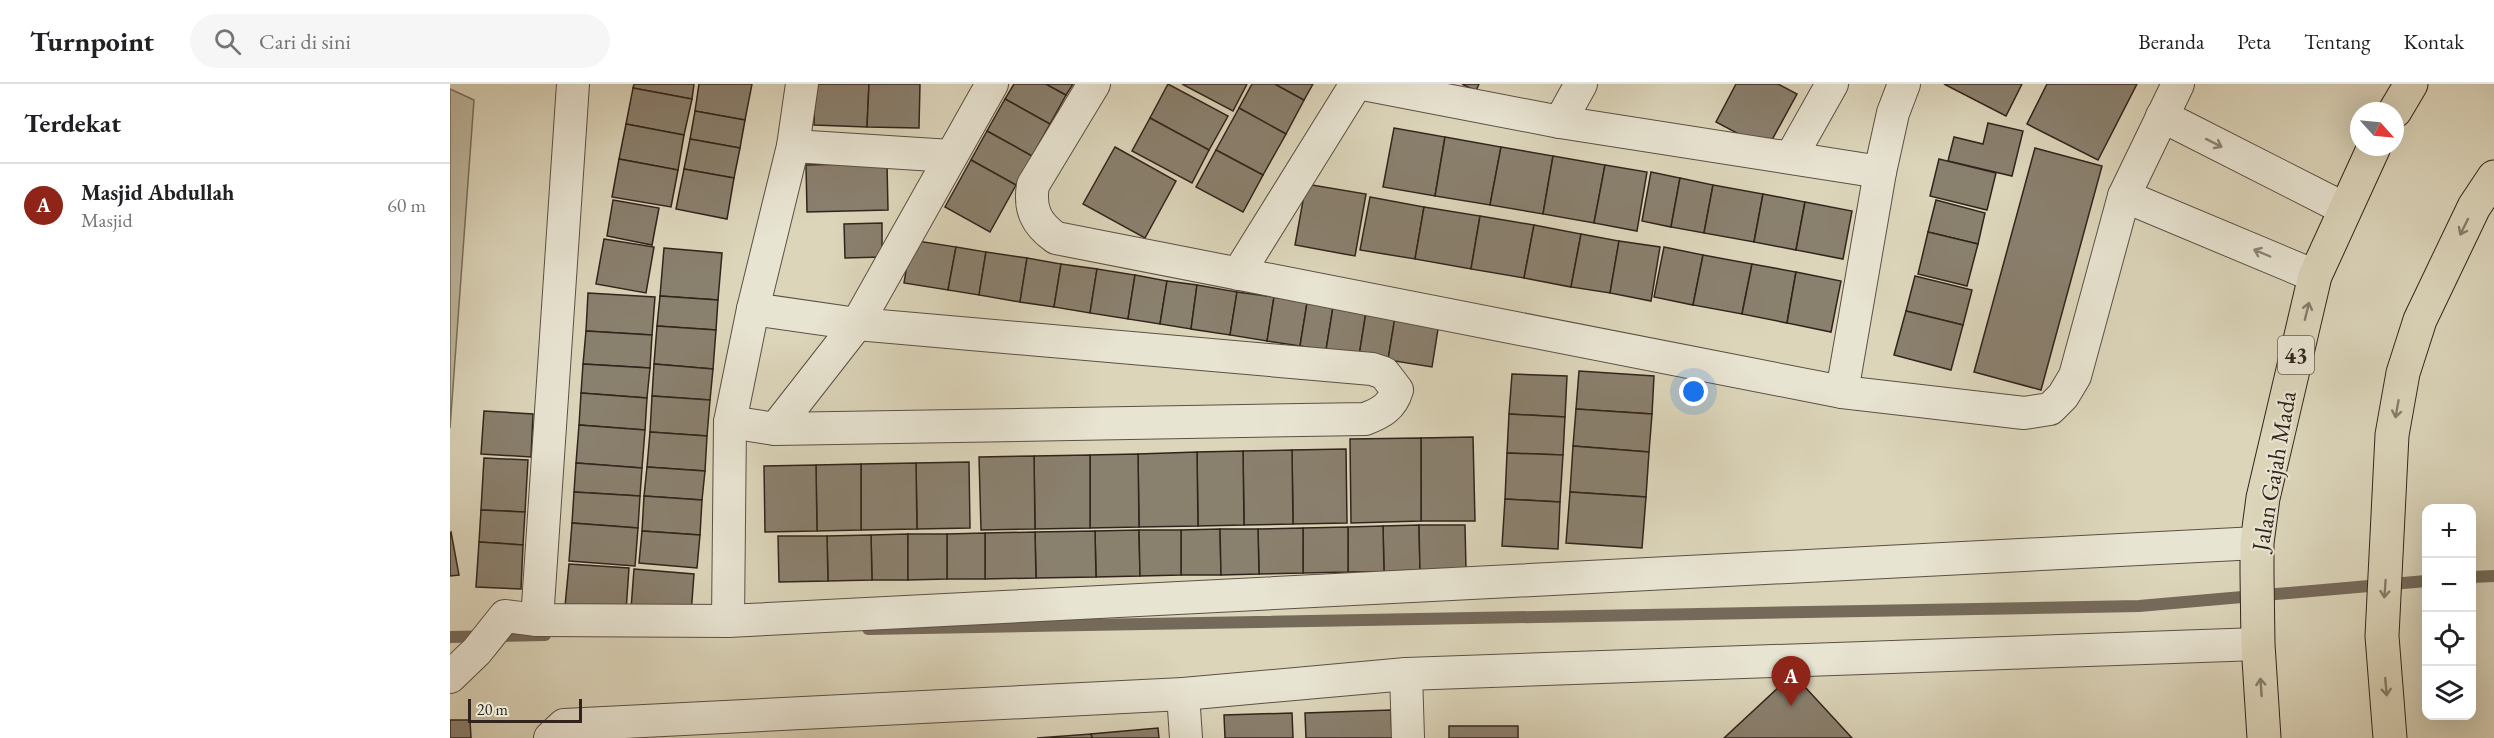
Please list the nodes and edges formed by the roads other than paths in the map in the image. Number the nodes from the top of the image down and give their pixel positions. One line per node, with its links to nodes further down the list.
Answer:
1 (573, 84): 31 (street)
2 (802, 84): 15 (street)
3 (992, 84): 16 (street)
4 (1094, 84): 23 (street)
5 (1356, 84): 23 (street)
6 (1363, 84): 14 (street)
7 (1581, 84): 14 (street)
8 (1832, 84): 18 (street)
9 (1904, 84): 19 (street)
10 (2178, 84): 13 (street)
11 (2411, 84): 12 (highway)
12 (2400, 102)
13 (2162, 116): 21 (street); 22 (street, one-way to 22)
14 (1560, 122): 18 (street)
15 (793, 146): 16 (street); 25 (street)
16 (951, 156): 26 (street)
17 (2370, 156): 22 (highway, Jalan Gajah Mada / 43)
18 (1791, 157): 19 (street)
19 (1880, 172): 27 (street)
20 (2494, 177): 41 (highway, one-way to 41)
21 (2124, 196): 24 (street, one-way to 21); 27 (street)
22 (2345, 209): 24 (highway, Jalan Gajah Mada / 43)
23 (1238, 274): 27 (street)
24 (2315, 276): 30 (highway, Jalan Gajah Mada / 43, one-way to 24)
25 (753, 309): 26 (street); 28 (street)
26 (857, 324): 29 (street); 29 (street)
27 (1842, 392)
28 (730, 422): 29 (street); 32 (street)
29 (775, 429)
30 (2257, 558): 32 (street); 33 (highway, Jalan Gajah Mada / 43)
31 (537, 620): 32 (street); 35 (street)
32 (728, 621)
33 (2258, 640): 34 (street); 40 (highway, Jalan Gajah Mada / 43, one-way to 33)
34 (1406, 674): 36 (street); 39 (street)
35 (450, 677)
36 (1183, 694): 37 (street); 38 (street)
37 (550, 738)
38 (1186, 738)
39 (1408, 738)
40 (2264, 738)
41 (2390, 738)

